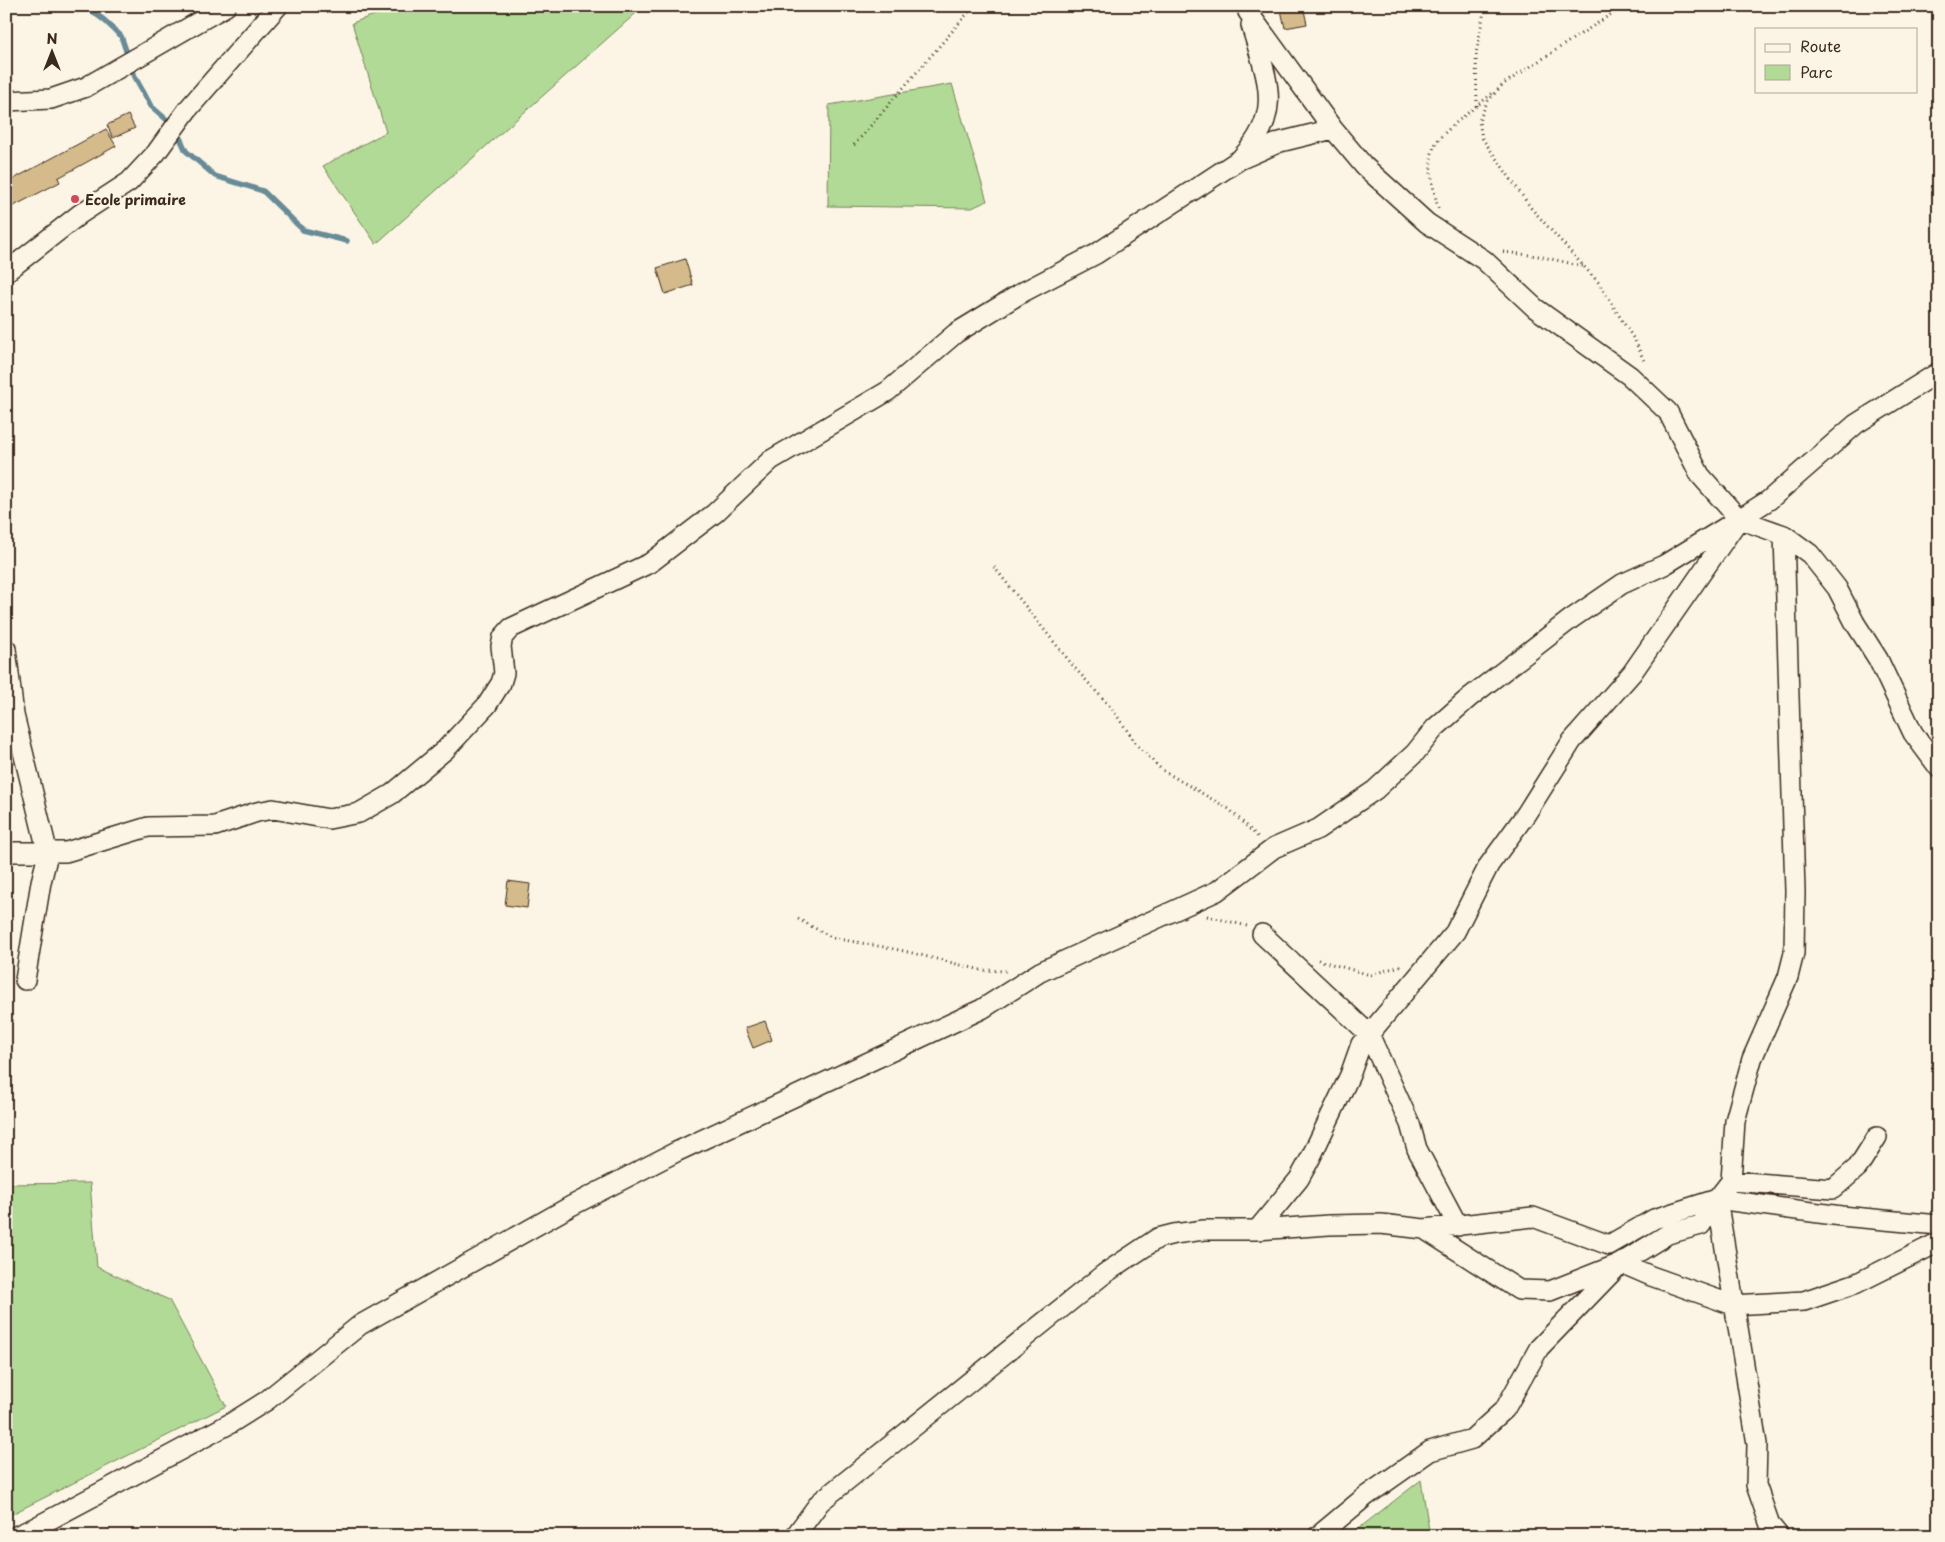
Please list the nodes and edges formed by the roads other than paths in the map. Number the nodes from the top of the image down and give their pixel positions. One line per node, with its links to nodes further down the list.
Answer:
1 (226, 6): 4 (street)
2 (278, 6): 7 (street)
3 (1245, 9): 5 (street); 6 (street)
4 (6, 101)
5 (1333, 129): 6 (street); 9 (street)
6 (1239, 160): 14 (street)
7 (6, 272)
8 (1939, 372): 9 (street)
9 (1739, 519): 10 (street); 17 (street); 29 (street)
10 (1784, 535): 12 (street); 19 (street)
11 (6, 649): 14 (street)
12 (1939, 768)
13 (6, 852): 14 (street)
14 (48, 854): 16 (street)
15 (1262, 934): 17 (street)
16 (25, 980)
17 (1369, 1034): 22 (street); 24 (street)
18 (1877, 1137): 19 (street)
19 (1731, 1181): 20 (street)
20 (1717, 1199): 21 (street); 22 (street); 26 (street); 27 (street)
21 (1939, 1225)
22 (1458, 1226): 23 (street)
23 (1424, 1229): 24 (street); 26 (street)
24 (1257, 1230): 30 (street)
25 (1939, 1242): 27 (street)
26 (1621, 1263): 27 (street); 31 (street)
27 (1733, 1305): 28 (street)
28 (1774, 1532)
29 (16, 1536)
30 (795, 1536)
31 (1318, 1536)

